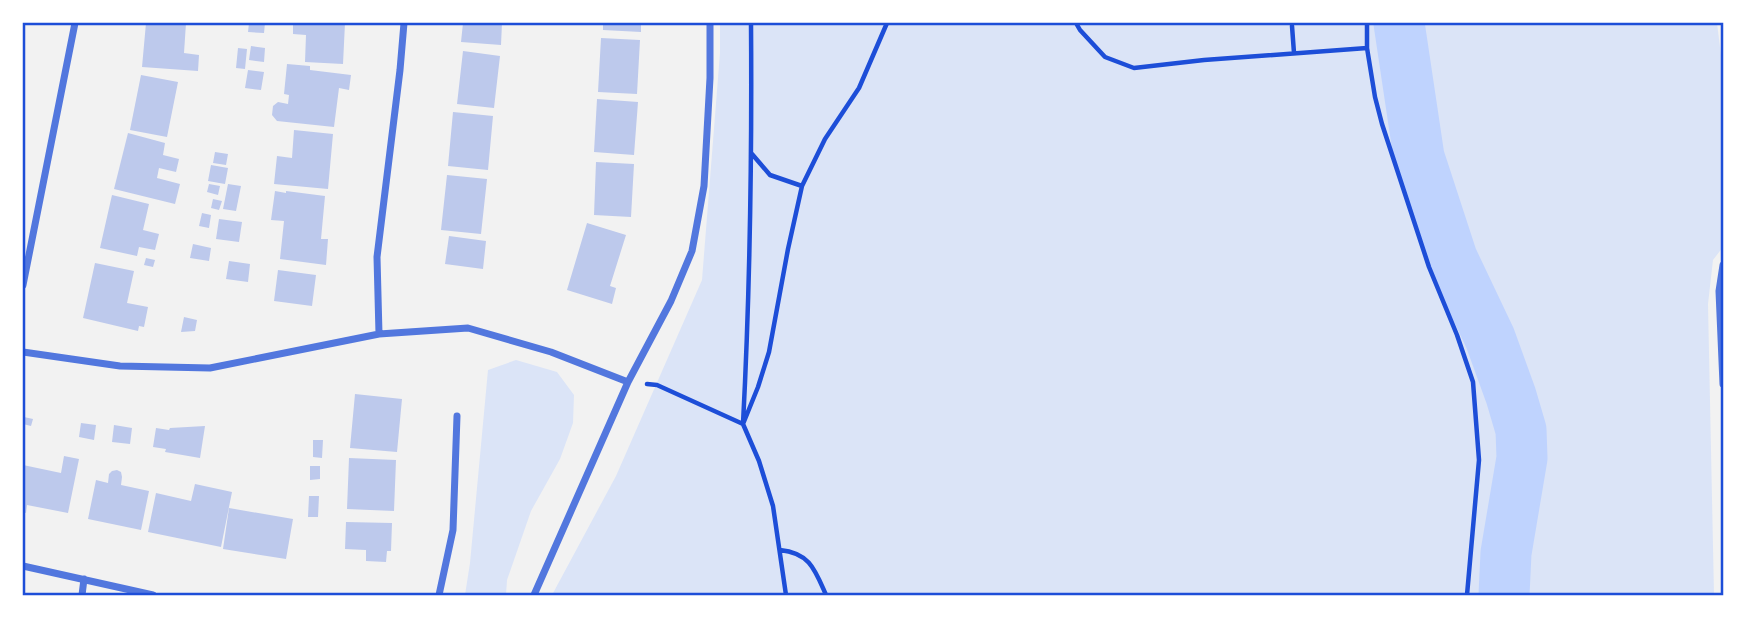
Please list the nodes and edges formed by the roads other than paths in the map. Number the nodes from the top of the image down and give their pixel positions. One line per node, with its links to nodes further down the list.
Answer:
1 (75, 23): 5 (street)
2 (404, 23): 6 (street)
3 (710, 23): 8 (street)
4 (1723, 265): 9 (street)
5 (23, 285)
6 (379, 334): 7 (street); 8 (street)
7 (23, 352)
8 (628, 382): 16 (street)
9 (1723, 384)
10 (457, 415): 15 (street)
11 (23, 566): 12 (street)
12 (84, 579): 13 (street); 14 (street)
13 (82, 595)
14 (153, 595)
15 (439, 595)
16 (534, 595)

